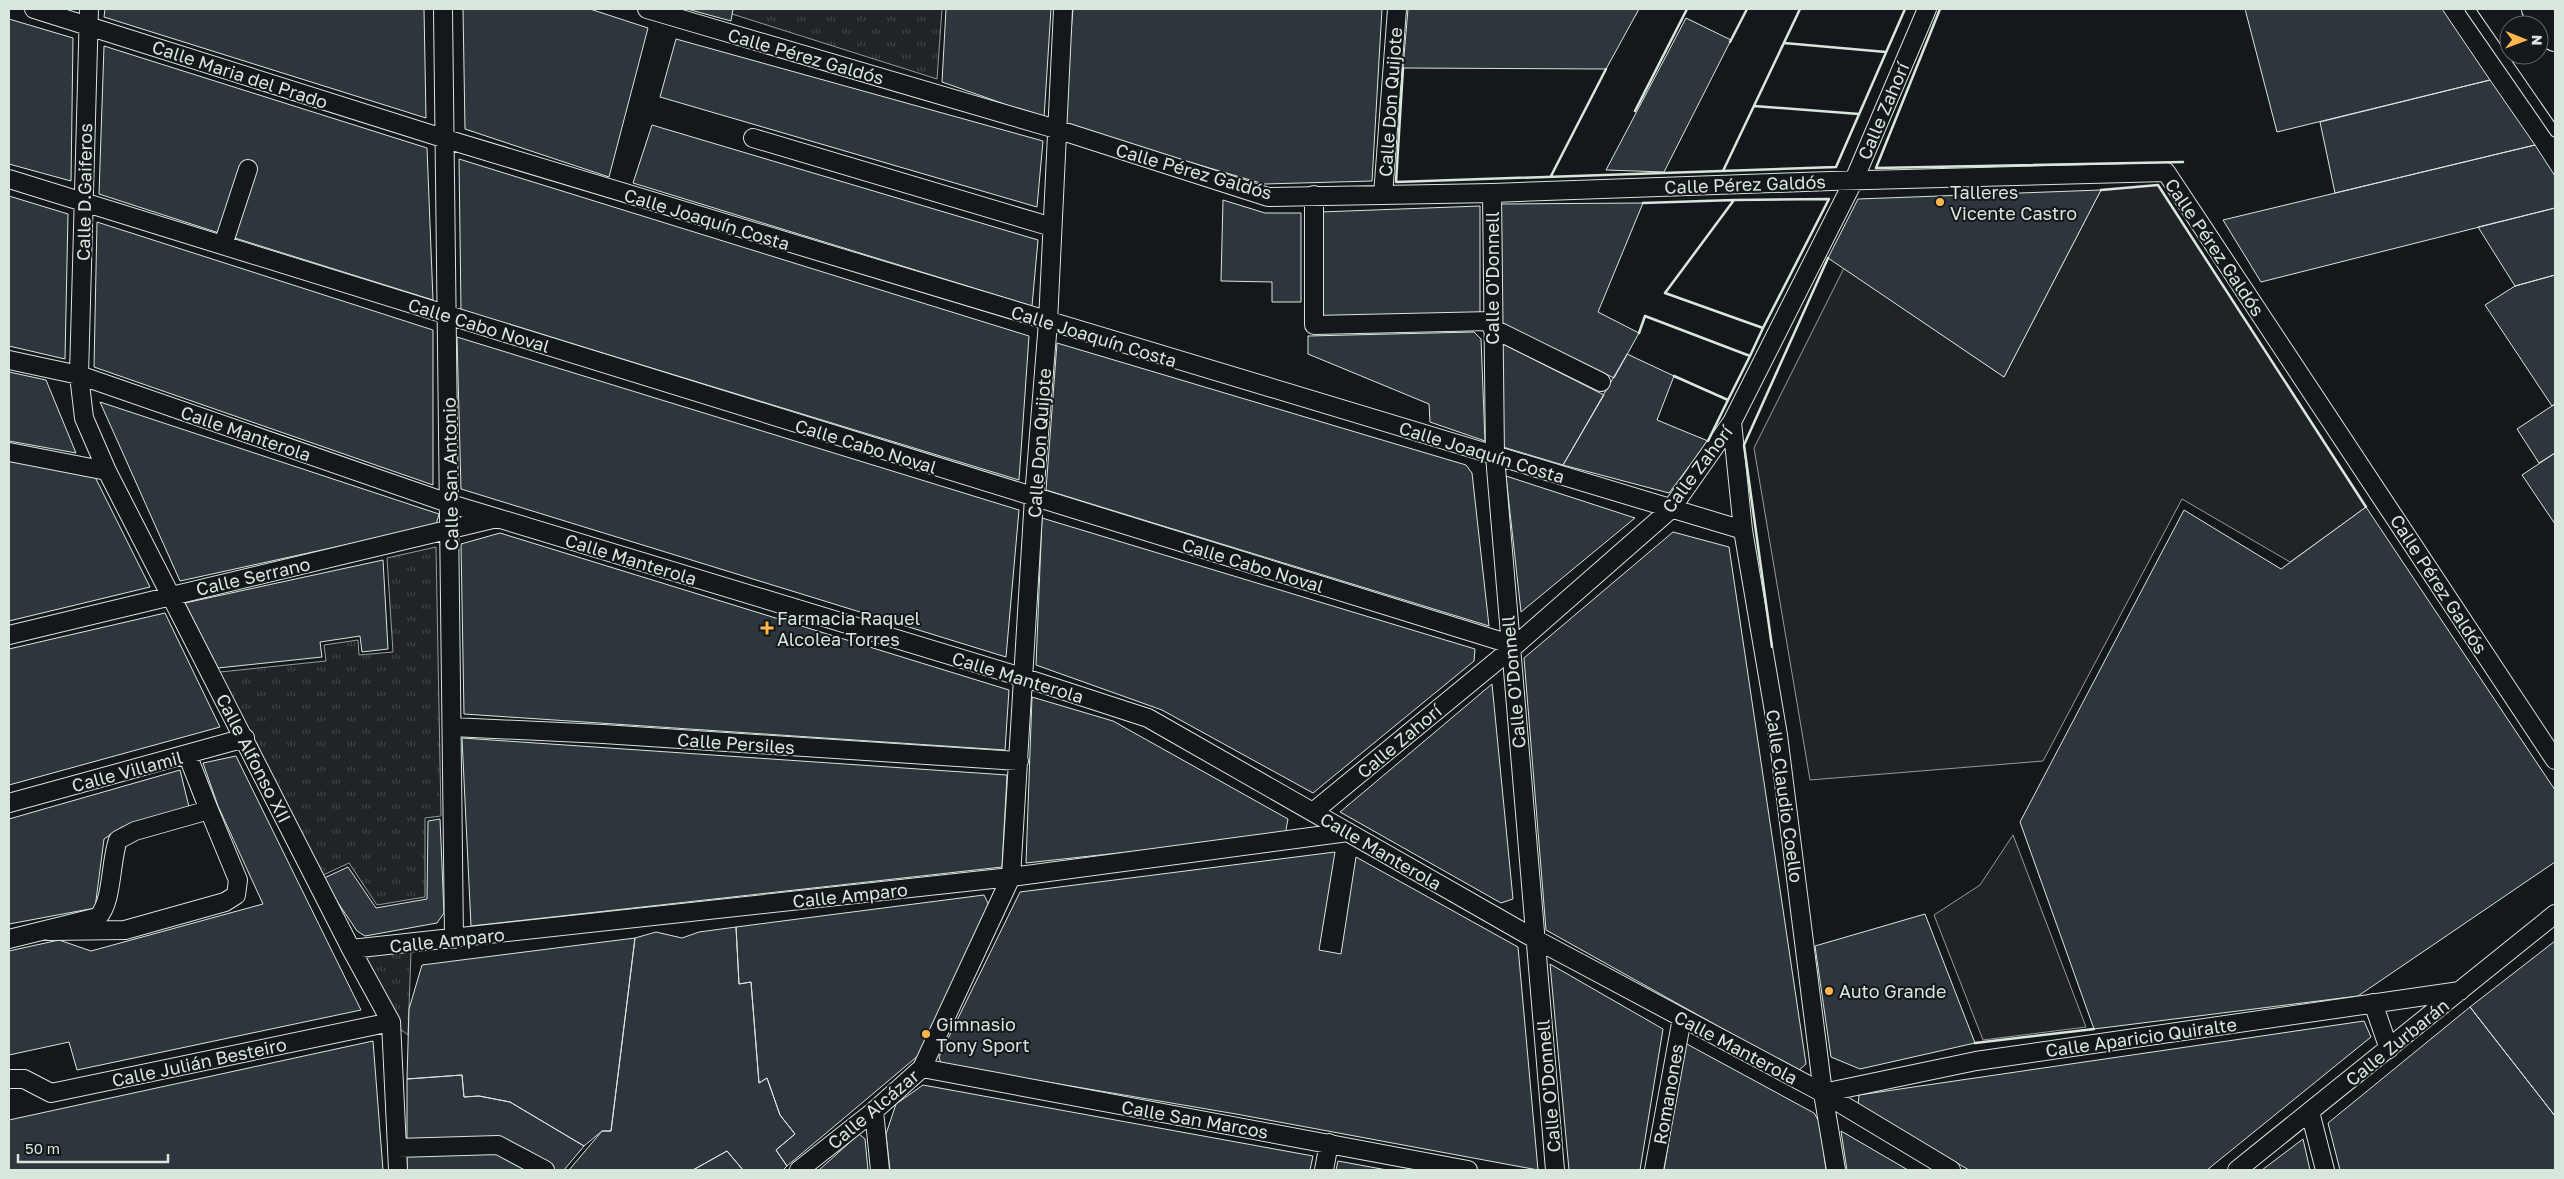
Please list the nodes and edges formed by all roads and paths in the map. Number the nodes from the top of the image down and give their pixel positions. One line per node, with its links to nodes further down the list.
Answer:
1 (34, 9): 9 (street, Calle Maria del Prado)
2 (443, 9): 14 (street, Calle San Antonio)
3 (647, 9): 11 (street, Calle Pérez Galdós)
4 (1063, 9): 11 (street, Calle Don Quijote)
5 (1397, 9): 20 (street, Calle Don Quijote)
6 (1927, 9): 17 (street, Calle Zahorí)
7 (2470, 9): 12 (lane)
8 (2536, 9): 10 (highway)
9 (89, 17): 14 (street, Calle Maria del Prado); 21 (street, Calle D.Gaiferos)
10 (2555, 37)
11 (1056, 130): 19 (street, Calle Pérez Galdós); 22 (street, Calle Don Quijote)
12 (2555, 132)
13 (753, 138): 22 (street)
14 (446, 140): 24 (street, Calle San Antonio); 25 (street, Calle Joaquín Costa)
15 (248, 169): 23 (street)
16 (9, 179): 21 (street, Calle Cabo Noval)
17 (1854, 180): 18 (street, Calle Pérez Galdós); 30 (street, Calle Zahorí); 47 (street, Calle Pérez Galdós)
18 (1492, 193): 20 (street, Calle Pérez Galdós); 26 (street, Calle O'Donnell)
19 (1314, 195): 20 (street, Calle Pérez Galdós); 26 (street)
20 (1383, 195)
21 (84, 201): 23 (street, Calle Cabo Noval); 28 (street, Calle D.Gaiferos)
22 (1052, 227): 25 (street, Calle Don Quijote)
23 (223, 245): 24 (street, Calle Cabo Noval)
24 (448, 316): 34 (street, Calle Cabo Noval); 35 (street, Calle San Antonio)
25 (1048, 322): 32 (street, Calle Joaquín Costa); 34 (street, Calle Don Quijote)
26 (1492, 325): 29 (street); 32 (street, Calle O'Donnell)
27 (9, 360): 28 (street, Calle Manterola)
28 (79, 375): 33 (street, Calle Alfonso XII); 35 (street, Calle Manterola)
29 (1601, 382)
30 (1732, 422): 36 (street, Calle Zahorí); 39 (street, Calle Claudio Coello)
31 (9, 452): 33 (street)
32 (1495, 456): 36 (street, Calle Joaquín Costa); 42 (street, Calle O'Donnell)
33 (107, 471): 40 (street, Calle Alfonso XII)
34 (1034, 497): 42 (street, Calle Cabo Noval); 43 (street, Calle Don Quijote)
35 (451, 504): 37 (street, Calle Manterola); 38 (street, Calle San Antonio)
36 (1671, 509): 39 (street, Calle Joaquín Costa); 42 (street, Calle Zahorí)
37 (498, 518): 38 (street, Calle Serrano); 43 (street, Calle Manterola)
38 (451, 529): 40 (street, Calle Serrano); 44 (street, Calle San Antonio)
39 (1744, 530): 67 (street, Calle Claudio Coello)
40 (172, 595): 41 (street, Calle Serrano); 45 (street, Calle Alfonso XII)
41 (9, 635)
42 (1510, 647): 51 (street, Calle Zahorí); 58 (street, Calle O'Donnell)
43 (1025, 678): 48 (street, Calle Don Quijote); 51 (street, Calle Manterola)
44 (452, 727): 48 (street, Calle Persiles); 57 (street, Calle San Antonio)
45 (245, 738): 46 (street, Calle Villamil); 59 (street, Calle Alfonso XII)
46 (187, 754): 49 (street, Calle Villamil); 50 (street)
47 (2555, 760)
48 (1019, 761): 53 (street, Calle Don Quijote)
49 (9, 803)
50 (209, 810): 55 (street); 55 (street)
51 (1313, 812): 52 (street, Calle Manterola)
52 (1348, 832): 53 (street, Calle Amparo); 58 (street, Calle Manterola)
53 (1012, 877): 57 (street, Calle Amparo); 65 (street, Calle Alcázar)
54 (2555, 914): 60 (street, Calle Zurbarán)
55 (49, 931): 56 (street)
56 (9, 939)
57 (454, 939): 59 (street, Calle Amparo)
58 (1535, 939): 62 (street, Calle Manterola); 78 (street, Calle O'Donnell)
59 (351, 949): 63 (street, Calle Alfonso XII)
60 (2460, 991): 61 (street, Calle Aparicio Quiralte); 64 (street, Calle Zurbarán)
61 (2373, 1003): 64 (street); 67 (street, Calle Aparicio Quiralte)
62 (1682, 1018): 67 (street, Calle Manterola); 79 (street, Romanones)
63 (391, 1022): 66 (street, Calle Julián Besteiro); 71 (street, Calle Alfonso XII)
64 (2389, 1048): 69 (street, Calle Zurbarán)
65 (922, 1068): 68 (street, Calle Alcázar); 70 (street, Calle San Marcos)
66 (9, 1079)
67 (1823, 1093): 80 (street, Calle Claudio Coello); 81 (street, Calle Manterola)
68 (874, 1111): 74 (street, Calle Alcázar); 75 (street)
69 (2310, 1112): 82 (street, Calle Zurbarán); 83 (street)
70 (1329, 1143): 76 (street); 77 (street, Calle San Marcos)
71 (397, 1148): 72 (street, Calle Alfonso XII); 73 (street)
72 (398, 1170)
73 (545, 1170)
74 (800, 1170)
75 (880, 1170)
76 (1324, 1170)
77 (1468, 1170)
78 (1554, 1170)
79 (1654, 1170)
80 (1836, 1170)
81 (1951, 1170)
82 (2238, 1170)
83 (2326, 1170)

